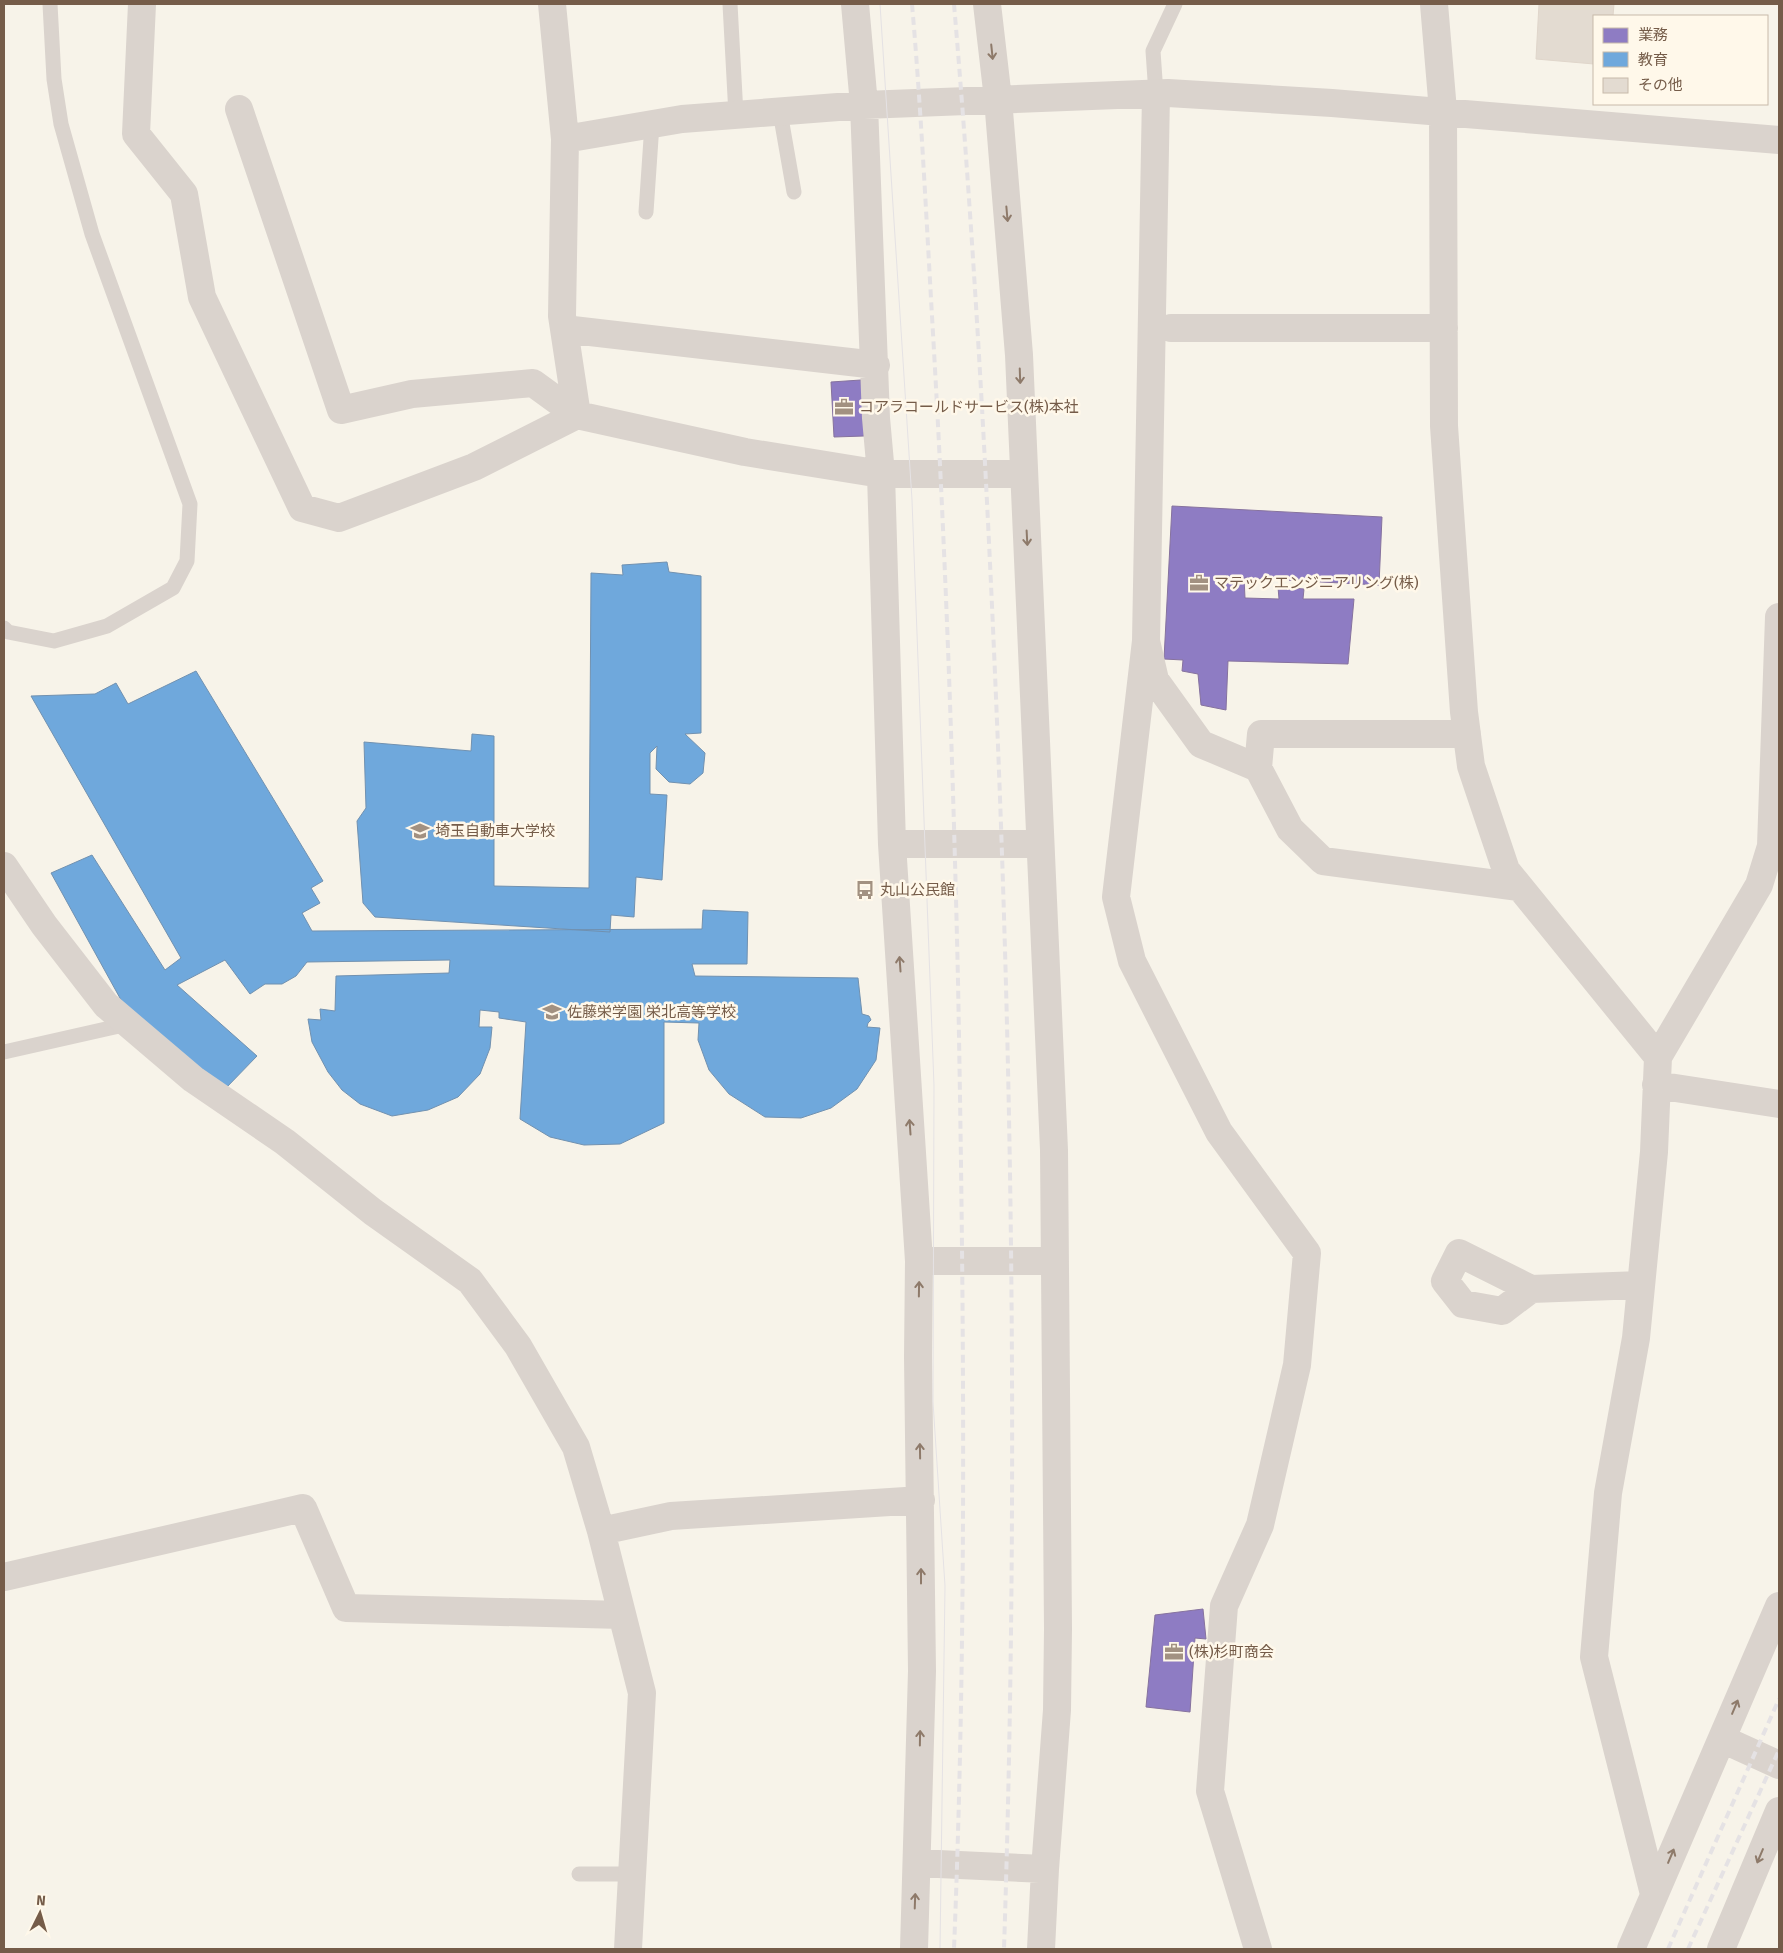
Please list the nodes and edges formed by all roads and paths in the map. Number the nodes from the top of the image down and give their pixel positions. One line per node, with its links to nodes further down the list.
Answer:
1 (50, 4): 29 (lane)
2 (142, 4): 25 (street)
3 (552, 4): 17 (street)
4 (730, 4): 15 (lane)
5 (855, 4): 11 (street)
6 (987, 4): 10 (street, one-way to 10)
7 (1175, 4): 9 (lane)
8 (1434, 4): 14 (street)
9 (1156, 94): 10 (street); 14 (street); 30 (street)
10 (998, 99): 11 (street); 27 (street, one-way to 27)
11 (864, 105): 13 (street); 24 (street)
12 (239, 109): 25 (street)
13 (780, 112): 15 (street); 19 (lane)
14 (1443, 112): 18 (street); 22 (street)
15 (736, 115): 16 (street)
16 (652, 124): 17 (street); 20 (lane)
17 (565, 139): 23 (street)
18 (1779, 140)
19 (794, 192)
20 (646, 212)
21 (1171, 328): 22 (street)
22 (1444, 328): 31 (street)
23 (564, 329): 24 (street); 25 (street)
24 (876, 365): 26 (street)
25 (577, 415): 26 (street)
26 (881, 474): 27 (street); 33 (street)
27 (1024, 474): 34 (street, one-way to 34)
28 (1779, 617): 39 (street)
29 (4, 628)
30 (1146, 641): 32 (street); 62 (street)
31 (1467, 734): 32 (street); 36 (street)
32 (1258, 768): 36 (street)
33 (892, 844): 34 (street); 42 (street, one-way to 33)
34 (1040, 844): 43 (street)
35 (4, 866): 37 (street)
36 (1519, 886): 39 (street)
37 (128, 1024): 38 (lane); 47 (street)
38 (4, 1052)
39 (1658, 1057): 40 (street)
40 (1656, 1085): 41 (street); 44 (street)
41 (1779, 1104)
42 (919, 1261): 43 (street); 46 (street, one-way to 42)
43 (1055, 1261): 55 (street)
44 (1641, 1286): 45 (street); 58 (street)
45 (1531, 1289)
46 (921, 1500): 47 (street); 54 (street, one-way to 46)
47 (601, 1531): 50 (street)
48 (4, 1577): 50 (street)
49 (1779, 1606): 51 (street, one-way to 49)
50 (622, 1615): 57 (street)
51 (1722, 1739): 52 (street); 58 (street, one-way to 51)
52 (1779, 1765)
53 (1779, 1811): 64 (street, one-way to 64)
54 (916, 1863): 55 (street); 60 (street, one-way to 54)
55 (1045, 1869): 61 (street)
56 (579, 1874): 57 (lane)
57 (632, 1874): 59 (street)
58 (1654, 1894): 63 (street)
59 (628, 1949)
60 (914, 1949)
61 (1041, 1949)
62 (1258, 1949)
63 (1631, 1949)
64 (1721, 1949)

